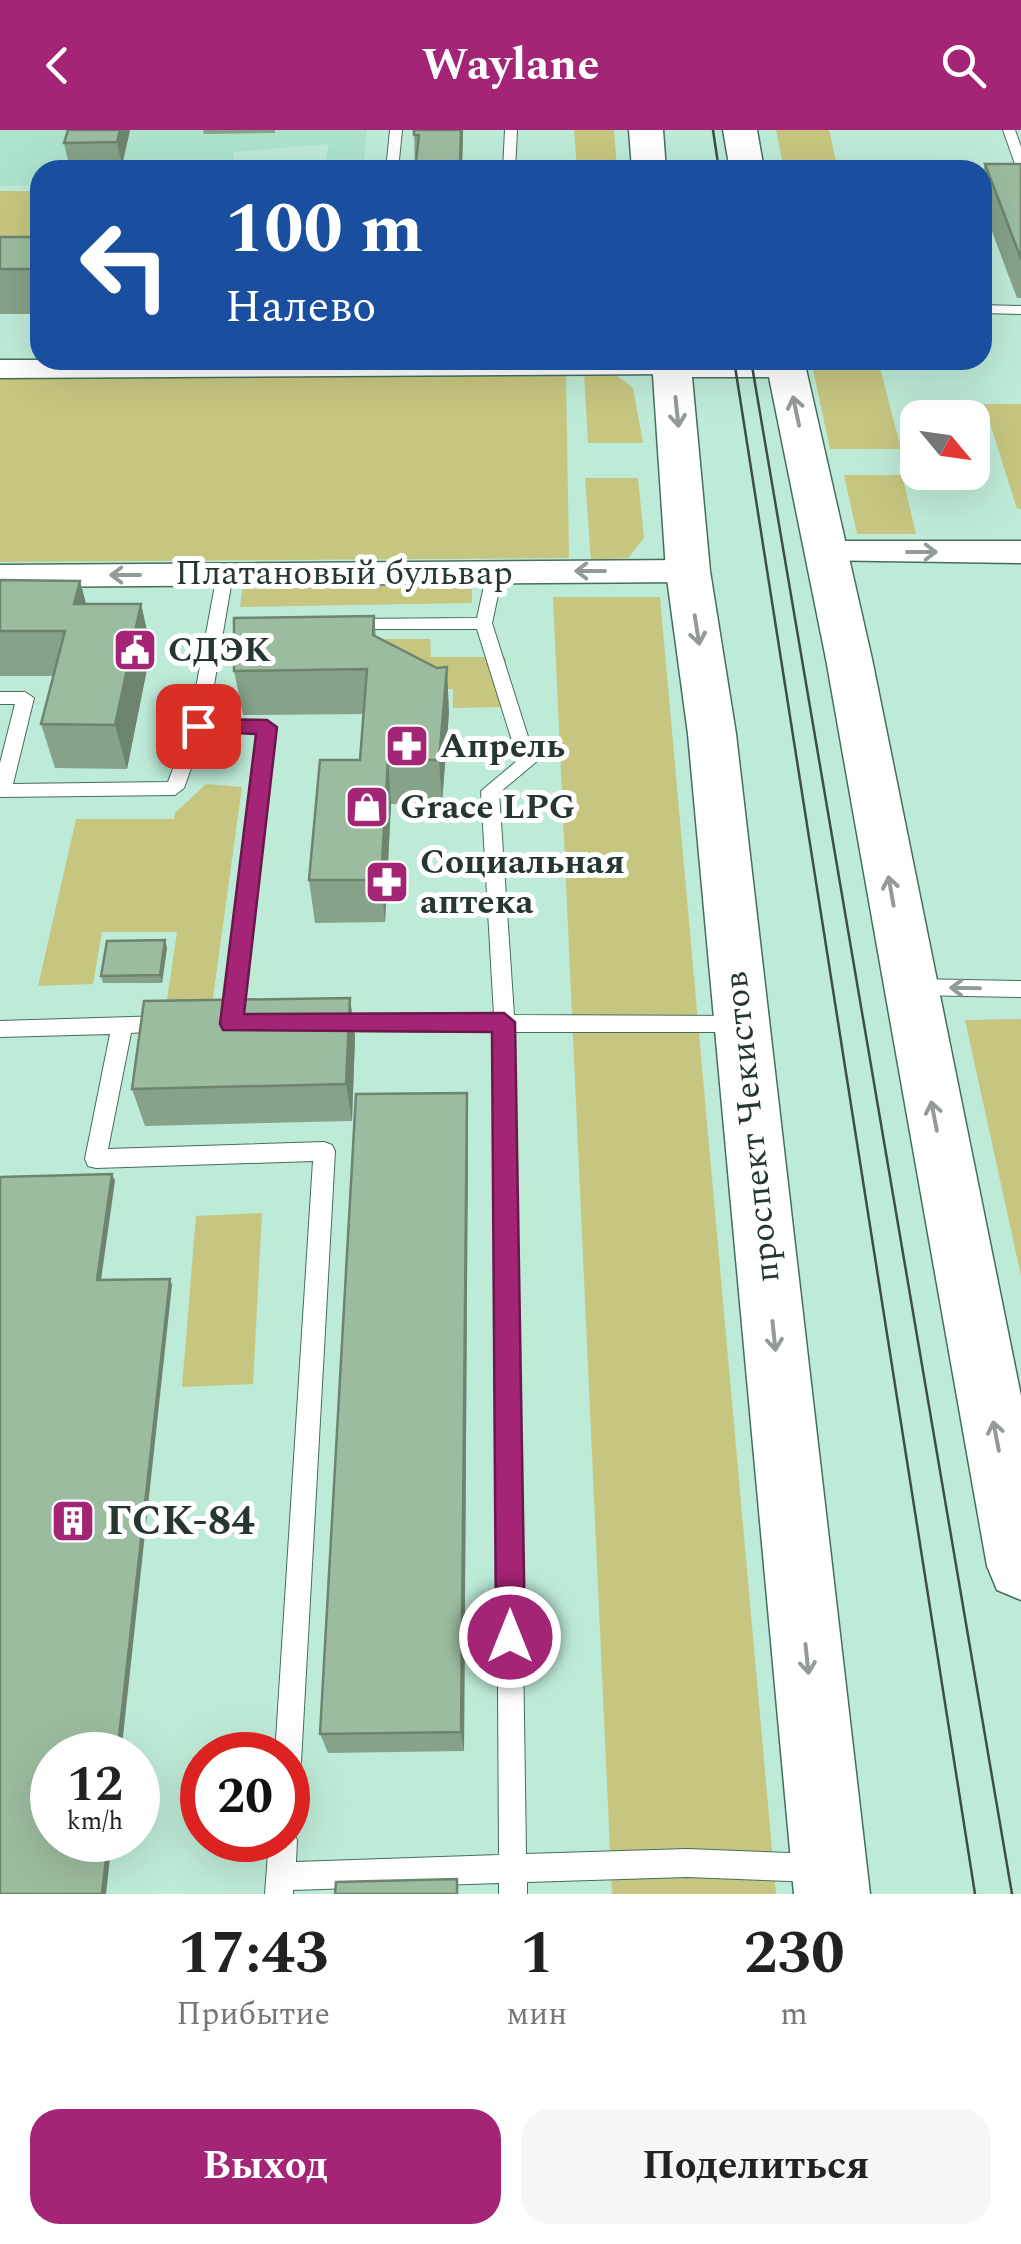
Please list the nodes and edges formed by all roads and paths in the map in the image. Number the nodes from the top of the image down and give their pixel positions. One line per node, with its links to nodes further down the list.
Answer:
1 (396, 130): 6 (lane)
2 (510, 130): 7 (lane)
3 (646, 130): 8 (main road)
4 (740, 130): 9 (main road)
5 (1009, 130): 10 (lane)
6 (393, 160)
7 (509, 160)
8 (648, 160)
9 (745, 160)
10 (1021, 164)
11 (992, 309): 12 (lane)
12 (1021, 310)
13 (30, 368): 14 (street)
14 (0, 369)
15 (673, 370): 19 (main road, проспект Чекистов, one-way to 19)
16 (788, 370): 17 (main road, one-way to 16)
17 (824, 552): 18 (street, one-way to 18); 27 (main road, one-way to 17)
18 (1021, 552)
19 (688, 570): 20 (street, Платановый бульвар, one-way to 20); 31 (main road, проспект Чекистов, one-way to 31)
20 (495, 572): 21 (street, Платановый бульвар); 24 (lane)
21 (225, 574): 22 (street, Платановый бульвар, one-way to 22); 26 (lane)
22 (0, 576)
23 (331, 624): 24 (lane)
24 (484, 624): 29 (lane)
25 (0, 698): 26 (lane)
26 (198, 726): 32 (lane)
27 (909, 987): 28 (lane, one-way to 27); 34 (main road, one-way to 27)
28 (1021, 989)
29 (504, 1022): 30 (lane); 31 (lane); 36 (lane)
30 (309, 1023)
31 (741, 1024): 37 (main road, проспект Чекистов, one-way to 37)
32 (122, 1025): 33 (lane); 35 (lane)
33 (0, 1029)
34 (1021, 1566)
35 (290, 1732)
36 (513, 1881): 37 (lane); 38 (lane)
37 (830, 1881)
38 (280, 1885)

